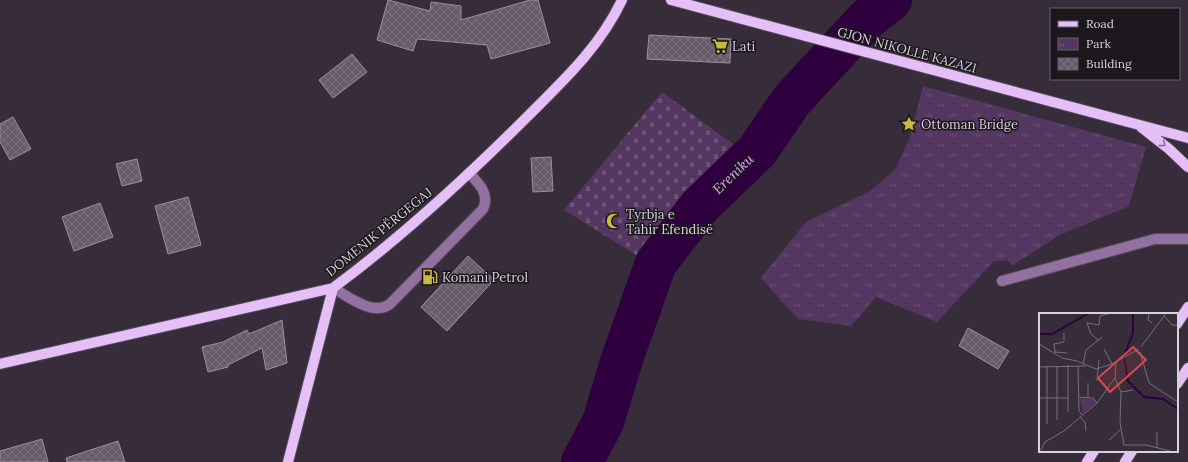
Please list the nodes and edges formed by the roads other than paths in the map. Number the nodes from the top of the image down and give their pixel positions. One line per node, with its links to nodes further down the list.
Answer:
1 (622, 0): 6 (main road, DOMENIK PËRGEGAJ)
2 (671, 0): 3 (main road, GJON NIKOLLE KAZAZI)
3 (1133, 123): 4 (main road, GJON NIKOLLE KAZAZI); 5 (main road, one-way to 5)
4 (1188, 138)
5 (1188, 167)
6 (470, 174): 9 (main road, DOMENIK PËRGEGAJ); 9 (lane)
7 (1188, 239): 8 (lane)
8 (1002, 281)
9 (333, 288): 12 (main road, DOMENIK PËRGEGAJ); 17 (main road)
10 (1188, 308): 11 (main road)
11 (1178, 323)
12 (0, 364)
13 (1188, 368): 14 (main road)
14 (1178, 383)
15 (1093, 452): 18 (main road)
16 (1131, 452): 19 (main road)
17 (288, 462)
18 (1087, 462)
19 (1125, 462)

